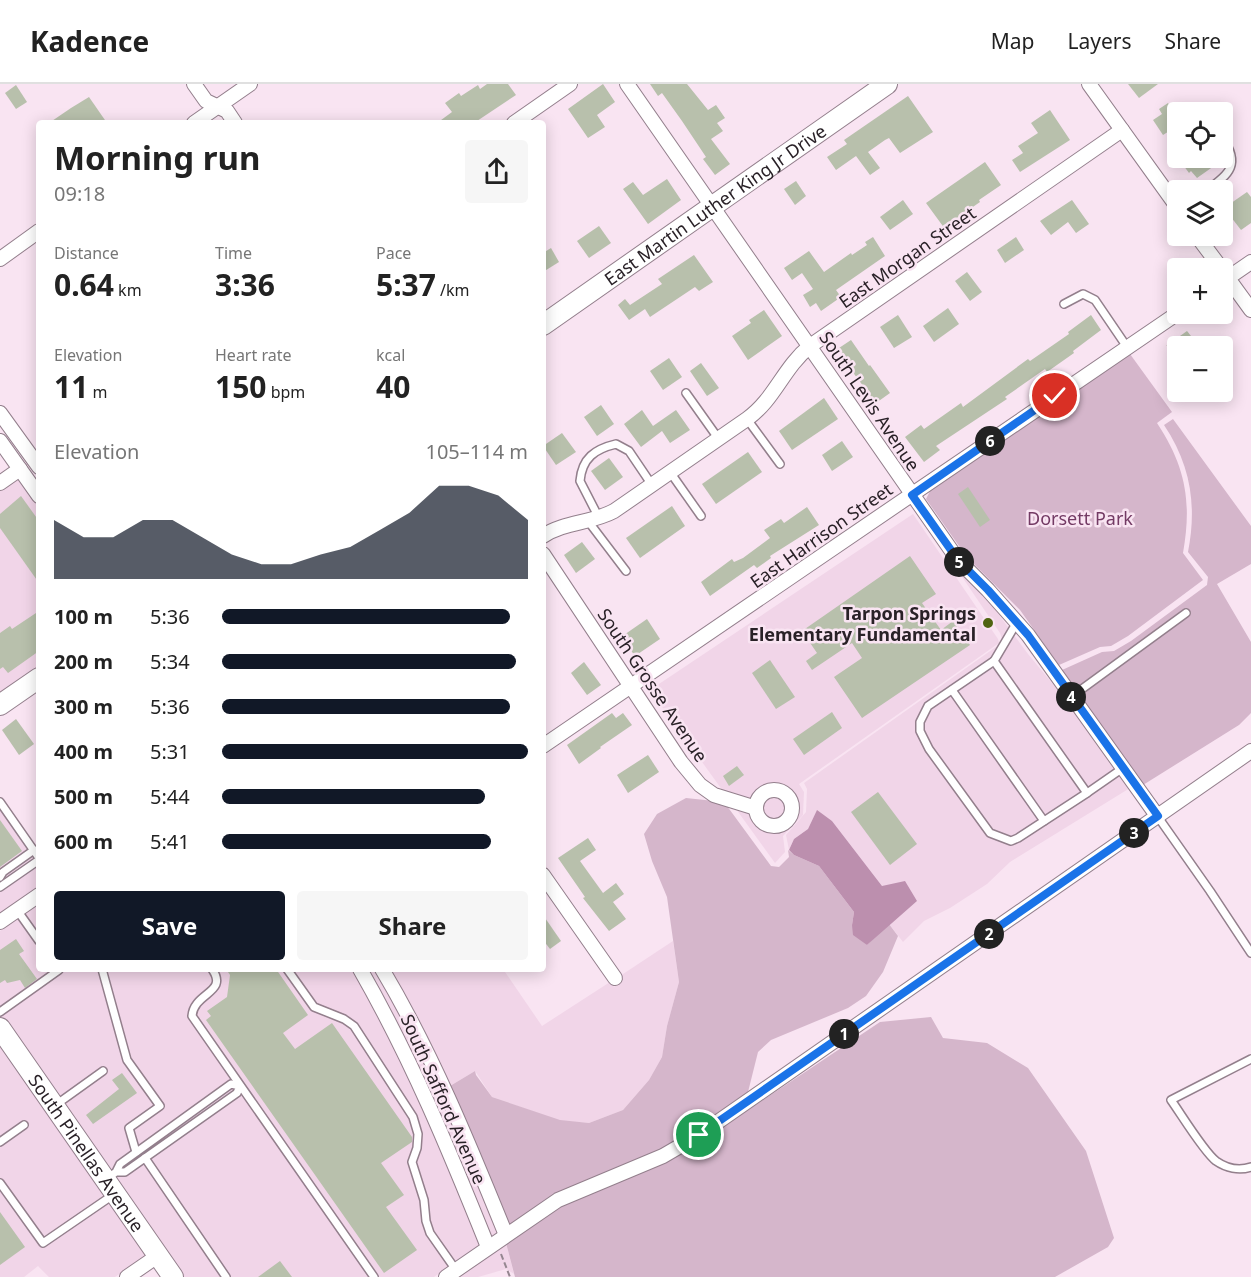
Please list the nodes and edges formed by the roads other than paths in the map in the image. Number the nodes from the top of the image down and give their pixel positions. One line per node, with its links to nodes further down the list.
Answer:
1 (194, 84): 7 (street)
2 (250, 84): 7 (street)
3 (570, 84): 10 (street)
4 (627, 84): 15 (street, South Levis Avenue)
5 (887, 84): 15 (street, East Martin Luther King Jr Drive)
6 (1089, 84): 11 (street)
7 (218, 107): 8 (street); 9 (street)
8 (198, 120)
9 (233, 120)
10 (518, 120)
11 (1122, 130): 14 (street); 25 (street, East Morgan Street)
12 (1231, 168): 13 (lane)
13 (1221, 180)
14 (1167, 193)
15 (713, 207): 24 (street, East Martin Luther King Jr Drive); 25 (street, South Levis Avenue)
16 (36, 233): 17 (street)
17 (0, 259)
18 (1251, 262): 19 (street)
19 (1233, 271)
20 (1233, 287): 22 (street)
21 (1064, 304): 26 (lane)
22 (1251, 310)
23 (1167, 320): 26 (street, East Harrison Street)
24 (546, 323)
25 (810, 346): 29 (street, East Morgan Street); 39 (street, South Levis Avenue)
26 (1127, 347): 39 (street, East Harrison Street)
27 (686, 393): 30 (lane)
28 (0, 413): 32 (street)
29 (747, 419): 30 (street, East Morgan Street); 33 (lane)
30 (718, 438): 35 (street, East Morgan Street)
31 (0, 441): 34 (street)
32 (36, 459)
33 (780, 464)
34 (20, 469): 36 (street); 38 (street)
35 (670, 472): 37 (street, East Morgan Street); 40 (lane)
36 (0, 483)
37 (652, 485): 41 (street, East Morgan Street); 41 (lane)
38 (36, 492)
39 (912, 495): 46 (street, South Levis Avenue); 49 (street, East Harrison Street)
40 (701, 516)
41 (594, 519): 42 (street, East Morgan Street); 44 (lane)
42 (546, 534)
43 (546, 558): 49 (street, South Grosse Avenue)
44 (626, 571)
45 (1186, 613): 51 (lane)
46 (1017, 622): 47 (lane); 51 (street, South Levis Avenue)
47 (994, 661): 50 (lane); 56 (lane)
48 (36, 680): 52 (street)
49 (633, 686): 53 (street, East Harrison Street); 58 (street, South Grosse Avenue)
50 (952, 690): 60 (lane); 60 (lane)
51 (1071, 697): 55 (street, South Levis Avenue)
52 (0, 704)
53 (546, 744)
54 (1251, 750): 59 (street)
55 (1123, 768): 56 (lane); 59 (street, South Levis Avenue)
56 (1087, 793): 60 (lane)
57 (0, 802): 61 (lane)
58 (756, 808)
59 (1158, 816): 71 (lane); 92 (street)
60 (1044, 821)
61 (34, 850): 62 (lane); 64 (lane)
62 (36, 854)
63 (36, 861): 66 (lane)
64 (0, 877)
65 (546, 879): 78 (street)
66 (0, 887)
67 (36, 897): 68 (street)
68 (17, 910): 69 (street); 70 (lane)
69 (0, 922)
70 (36, 937)
71 (1251, 953)
72 (60, 972): 79 (lane)
73 (103, 972): 87 (lane)
74 (214, 972): 83 (lane)
75 (289, 972): 95 (lane)
76 (362, 972): 93 (street, South Safford Avenue)
77 (384, 972): 92 (street, South Safford Avenue)
78 (615, 978)
79 (0, 1012)
80 (0, 1028): 84 (street, South Pinellas Avenue)
81 (1251, 1059): 89 (lane)
82 (103, 1071): 84 (lane)
83 (240, 1086): 87 (lane); 88 (lane); 96 (lane)
84 (55, 1106): 90 (street, South Pinellas Avenue)
85 (24, 1125): 86 (lane)
86 (0, 1142)
87 (136, 1152): 90 (lane)
88 (145, 1158): 90 (lane); 99 (lane)
89 (1251, 1167)
90 (113, 1182): 91 (lane); 94 (street, South Pinellas Avenue)
91 (0, 1183)
92 (506, 1235): 93 (street)
93 (488, 1247): 95 (street)
94 (159, 1255): 97 (street); 98 (street, South Pinellas Avenue)
95 (449, 1275)
96 (371, 1276)
97 (127, 1277)
98 (173, 1277)
99 (226, 1277)

